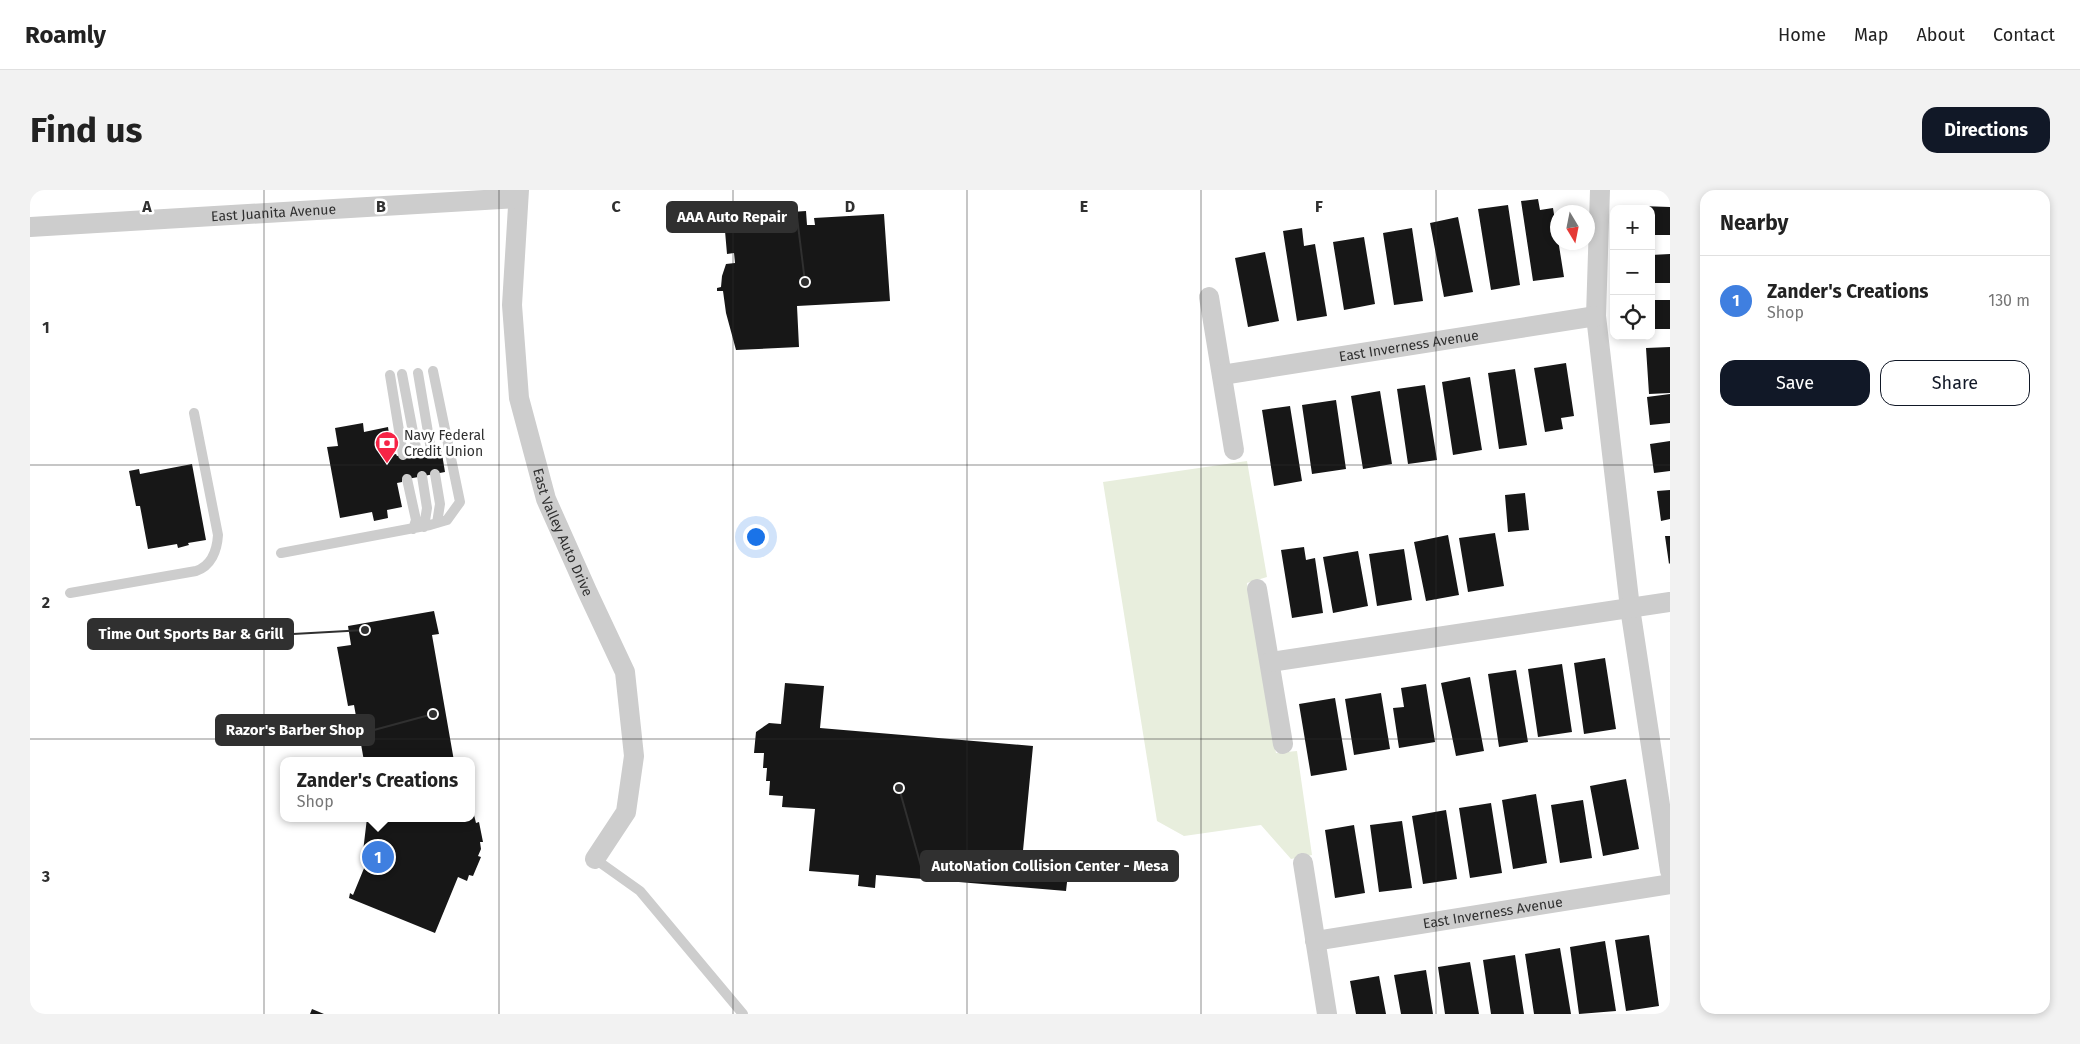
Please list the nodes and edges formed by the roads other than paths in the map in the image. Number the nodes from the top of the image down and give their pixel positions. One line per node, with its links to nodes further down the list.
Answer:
1 (1600, 190): 5 (street)
2 (518, 194): 3 (street, East Juanita Avenue); 28 (street, East Valley Auto Drive)
3 (30, 227)
4 (1209, 296): 10 (street)
5 (1596, 316): 10 (street, East Inverness Avenue); 25 (street)
6 (433, 371): 19 (lane)
7 (418, 373): 12 (lane)
8 (402, 374): 14 (lane)
9 (390, 375): 15 (lane)
10 (1222, 375): 13 (street)
11 (194, 413): 23 (lane)
12 (431, 450)
13 (1234, 450)
14 (417, 453)
15 (403, 455)
16 (435, 474): 19 (lane)
17 (422, 476): 20 (lane)
18 (407, 479): 20 (lane)
19 (437, 523): 20 (lane)
20 (418, 528): 21 (lane)
21 (281, 553)
22 (1257, 589): 26 (street)
23 (70, 593)
24 (1670, 602): 25 (street)
25 (1630, 608): 26 (street); 30 (street)
26 (1270, 662): 27 (street)
27 (1283, 744)
28 (595, 859): 33 (lane)
29 (1303, 863): 32 (street)
30 (1670, 871)
31 (1670, 884): 32 (street, East Inverness Avenue)
32 (1315, 940): 34 (street)
33 (743, 1014)
34 (1327, 1014)

